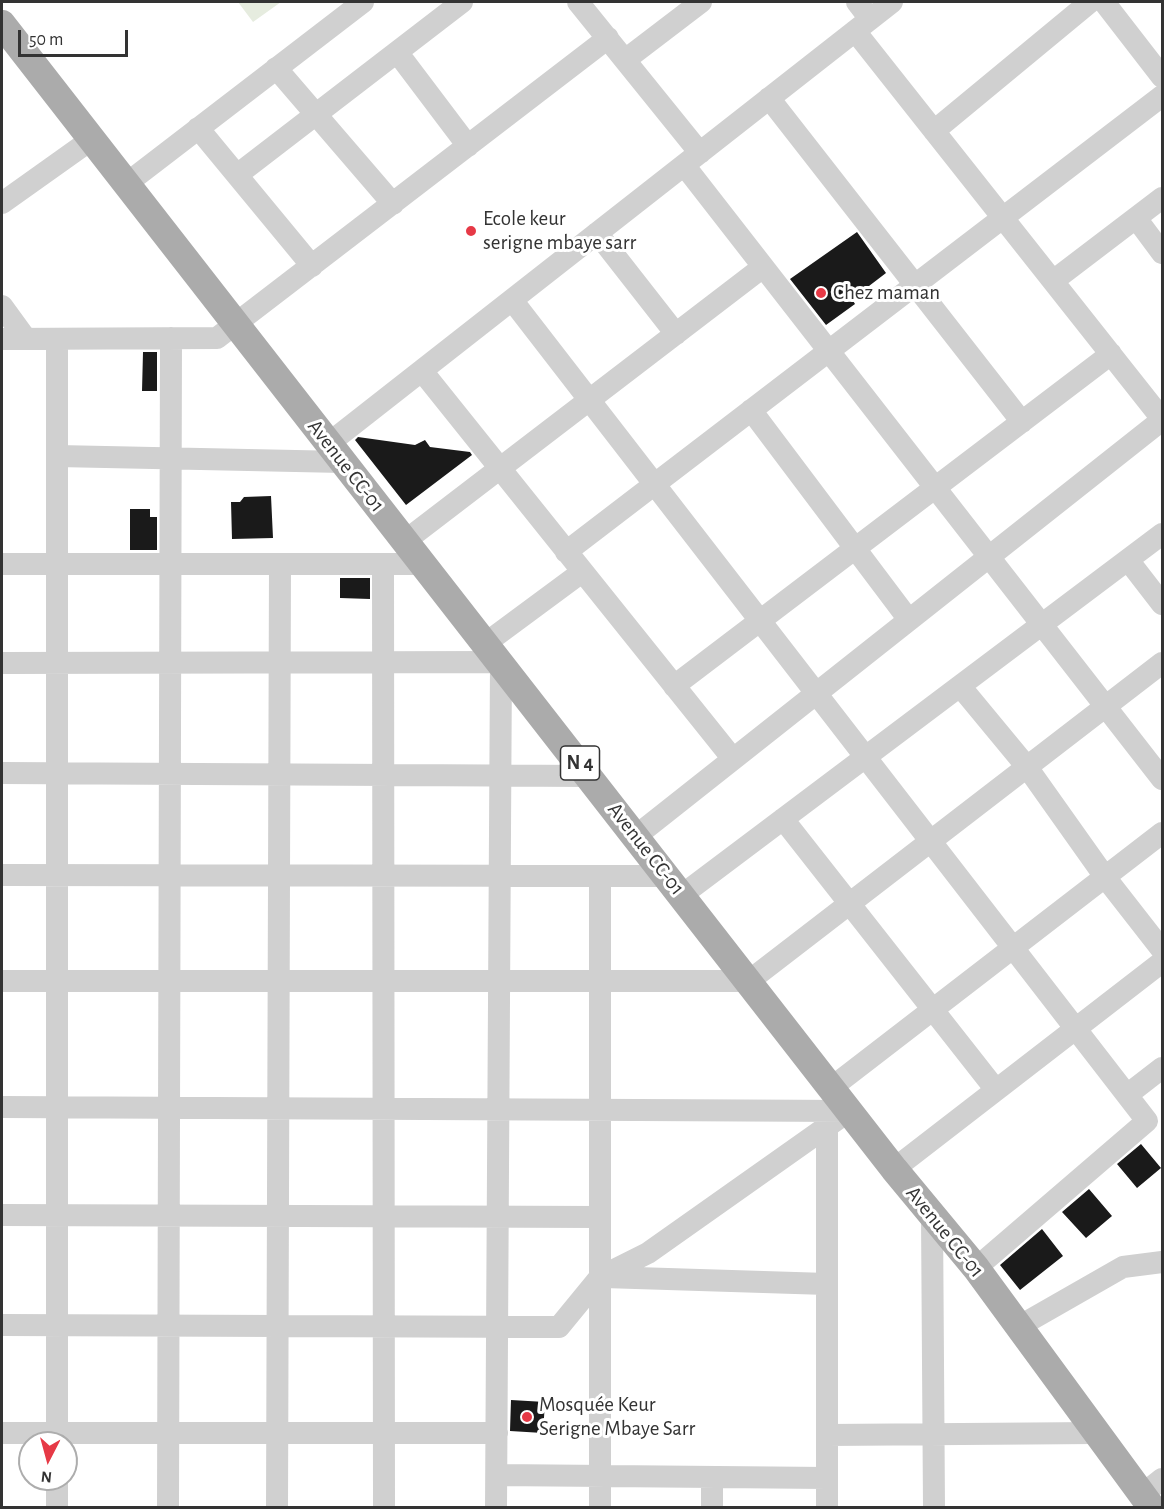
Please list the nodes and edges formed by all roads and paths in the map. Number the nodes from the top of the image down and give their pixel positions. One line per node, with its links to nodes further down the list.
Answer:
1 (363, 2): 13 (street)
2 (462, 2): 11 (street)
3 (578, 2): 10 (street)
4 (700, 2): 12 (street)
5 (892, 2): 8 (street)
6 (1090, 2): 19 (street)
7 (1104, 2): 14 (street)
8 (860, 17): 16 (street); 19 (street)
9 (2, 24): 20 (main road, Avenue CC-01 / N 4)
10 (608, 38): 12 (street); 21 (street)
11 (396, 52): 17 (street); 21 (street)
12 (625, 60): 22 (street)
13 (276, 68): 17 (street); 18 (street)
14 (1162, 77)
15 (1162, 96): 28 (street)
16 (769, 98): 22 (street); 35 (street)
17 (315, 115): 23 (street); 27 (street)
18 (198, 128): 23 (street); 24 (street)
19 (934, 131): 28 (street)
20 (92, 139): 24 (main road, Avenue CC-01 / N 4); 26 (street)
21 (468, 146): 27 (street)
22 (692, 159): 30 (street); 33 (street)
23 (237, 175): 32 (street)
24 (126, 184): 38 (main road, Avenue CC-01 / N 4)
25 (1162, 198): 29 (street)
26 (2, 203)
27 (393, 204): 32 (street)
28 (1003, 218): 34 (street); 35 (street)
29 (1136, 218): 31 (street); 34 (street)
30 (597, 233): 36 (street); 39 (street)
31 (1162, 253)
32 (312, 266): 38 (street)
33 (763, 267): 39 (street); 44 (street)
34 (1053, 281): 45 (street)
35 (915, 285): 44 (street); 50 (street)
36 (512, 300): 46 (street); 47 (street)
37 (2, 306): 42 (street)
38 (236, 325): 40 (street); 51 (main road, Avenue CC-01 / N 4)
39 (676, 334): 47 (street)
40 (171, 338): 43 (street); 53 (street)
41 (2, 339): 42 (street)
42 (26, 339): 43 (street)
43 (57, 339): 52 (street)
44 (829, 351): 48 (street); 56 (street)
45 (1111, 354): 49 (street); 50 (street)
46 (422, 371): 51 (street); 54 (street)
47 (589, 400): 54 (street); 55 (street)
48 (751, 410): 55 (street); 59 (street)
49 (1162, 420): 61 (street)
50 (1022, 422): 56 (street)
51 (336, 453): 53 (street); 58 (main road, Avenue CC-01 / N 4)
52 (58, 456): 53 (street); 64 (street)
53 (171, 458): 65 (street)
54 (500, 468): 58 (street); 60 (street)
55 (654, 484): 60 (street); 72 (street)
56 (936, 487): 59 (street); 61 (street)
57 (1162, 534): 62 (street)
58 (405, 541): 68 (main road, Avenue CC-01 / N 4)
59 (854, 549): 71 (street); 72 (street)
60 (566, 552): 69 (street)
61 (989, 556): 71 (street); 73 (street)
62 (1128, 560): 70 (street); 73 (street)
63 (2, 564): 64 (street)
64 (58, 564): 65 (street); 78 (street)
65 (171, 564): 66 (street); 79 (street)
66 (280, 564): 67 (street); 75 (street)
67 (383, 564): 68 (street); 76 (street)
68 (423, 564): 74 (main road, Avenue CC-01 / N 4)
69 (582, 572): 74 (street); 81 (street)
70 (1162, 604)
71 (909, 620): 83 (street)
72 (760, 621): 81 (street); 83 (street)
73 (1042, 624): 82 (street); 84 (street)
74 (494, 652): 76 (street); 93 (street); 94 (main road, Avenue CC-01 / N 4)
75 (279, 662): 76 (street); 79 (street); 91 (street)
76 (383, 662): 92 (street)
77 (2, 663): 78 (street)
78 (58, 663): 79 (street); 89 (street)
79 (170, 663): 90 (street)
80 (1162, 663): 84 (street)
81 (674, 686): 86 (street)
82 (960, 686): 85 (street); 87 (street)
83 (816, 693): 85 (street); 86 (street)
84 (1106, 707): 87 (street); 95 (street)
85 (866, 757): 96 (street); 99 (street)
86 (733, 759): 98 (street)
87 (1027, 767): 99 (street); 107 (street)
88 (2, 773): 89 (street)
89 (58, 774): 90 (street); 101 (street)
90 (170, 774): 91 (street); 102 (street)
91 (279, 774): 92 (street); 103 (street)
92 (383, 775): 93 (street); 104 (street)
93 (501, 776): 94 (street); 105 (street)
94 (590, 776): 98 (main road, Avenue CC-01 / N 4)
95 (1162, 778)
96 (783, 819): 108 (street); 109 (street)
97 (1162, 833): 107 (street)
98 (636, 836): 108 (main road, Avenue CC-01 / N 4)
99 (931, 841): 109 (street); 110 (street)
100 (2, 874): 101 (street)
101 (58, 875): 102 (street); 114 (street)
102 (170, 875): 103 (street); 115 (street)
103 (279, 875): 104 (street); 116 (street)
104 (383, 876): 105 (street); 117 (street)
105 (500, 876): 106 (street); 118 (street)
106 (600, 876): 108 (street); 119 (street)
107 (1105, 877): 110 (street); 111 (street)
108 (674, 886): 120 (main road, Avenue CC-01 / N 4)
109 (850, 904): 120 (street); 121 (street)
110 (1014, 948): 121 (street); 122 (street)
111 (1162, 950)
112 (1162, 962): 122 (street)
113 (2, 981): 114 (street)
114 (58, 981): 115 (street); 128 (street)
115 (169, 981): 116 (street); 129 (street)
116 (279, 981): 117 (street); 130 (street)
117 (383, 981): 118 (street); 131 (street)
118 (499, 981): 119 (street); 132 (street)
119 (600, 981): 120 (street); 133 (street)
120 (749, 981): 124 (main road, Avenue CC-01 / N 4)
121 (933, 1010): 124 (street); 125 (street)
122 (1076, 1029): 125 (street); 126 (street)
123 (1162, 1068): 126 (street)
124 (831, 1088): 134 (main road, Avenue CC-01 / N 4)
125 (996, 1090): 135 (street)
126 (1127, 1095): 145 (street)
127 (2, 1107): 128 (street)
128 (57, 1107): 129 (street); 137 (street)
129 (169, 1108): 130 (street); 138 (street)
130 (278, 1108): 131 (street); 139 (street)
131 (384, 1109): 132 (street); 140 (street)
132 (499, 1109): 133 (street); 141 (street)
133 (600, 1110): 134 (street); 143 (street)
134 (838, 1119): 135 (main road, Avenue CC-01 / N 4); 146 (street); 147 (street)
135 (894, 1169): 142 (main road, Avenue CC-01 / N 4)
136 (2, 1215): 137 (street)
137 (57, 1215): 138 (street); 149 (street)
138 (168, 1215): 139 (street); 150 (street)
139 (278, 1216): 140 (street); 151 (street)
140 (383, 1216): 141 (street); 152 (street)
141 (498, 1216): 143 (street); 153 (street)
142 (932, 1216): 145 (main road, Avenue CC-01 / N 4); 164 (street)
143 (600, 1217): 146 (street)
144 (1162, 1262): 154 (street)
145 (976, 1268): 154 (main road, Avenue CC-01 / N 4)
146 (600, 1277): 147 (street); 153 (street); 167 (street)
147 (827, 1284): 163 (street)
148 (2, 1325): 149 (street)
149 (57, 1325): 150 (street); 155 (street)
150 (168, 1326): 151 (street); 157 (street)
151 (278, 1326): 152 (street); 158 (street)
152 (383, 1326): 153 (street); 159 (street)
153 (497, 1327): 160 (street)
154 (1018, 1327): 161 (main road, Avenue CC-01 / N 4)
155 (57, 1431)
156 (2, 1433): 162 (street)
157 (168, 1433): 158 (street); 165 (street); 173 (street)
158 (277, 1433): 159 (street); 174 (street)
159 (384, 1433): 160 (street); 175 (street)
160 (497, 1433): 166 (street)
161 (1096, 1433): 164 (street); 171 (main road, Avenue CC-01 / N 4)
162 (18, 1434)
163 (827, 1435): 164 (street); 169 (street)
164 (934, 1436): 180 (street)
165 (78, 1437)
166 (496, 1475): 167 (street); 176 (street)
167 (600, 1476): 168 (street); 177 (street)
168 (712, 1477): 169 (street); 178 (street)
169 (827, 1478): 179 (street)
170 (57, 1491): 172 (street)
171 (1153, 1493)
172 (57, 1508)
173 (168, 1508)
174 (277, 1508)
175 (384, 1508)
176 (496, 1508)
177 (600, 1508)
178 (712, 1508)
179 (827, 1508)
180 (934, 1508)

